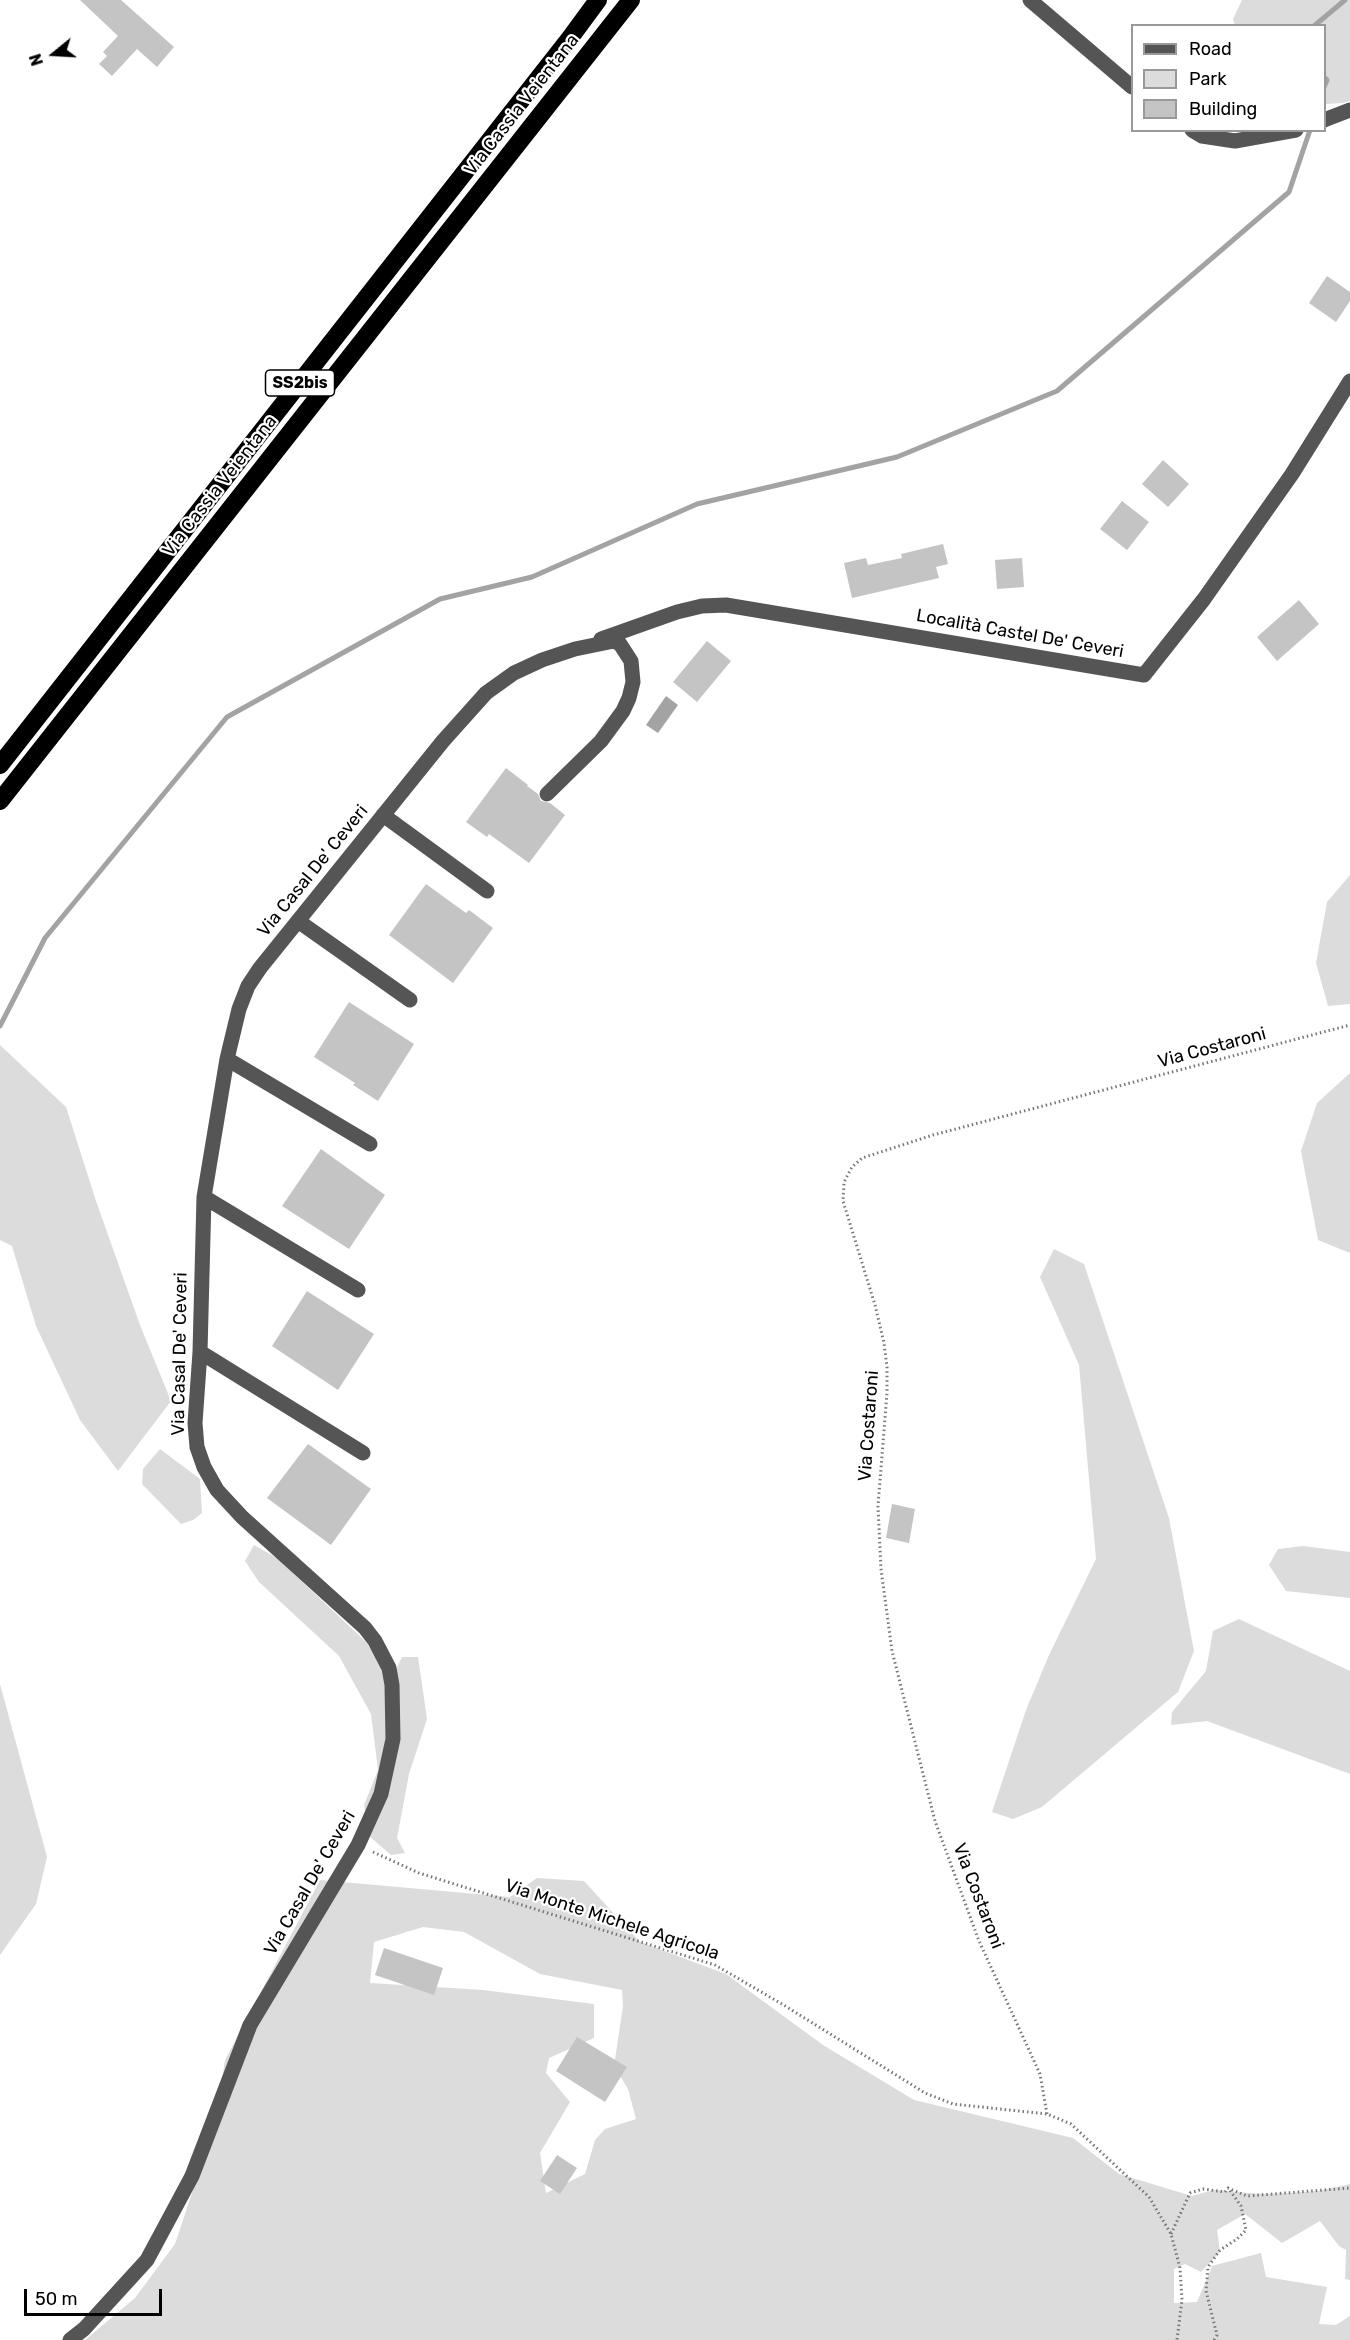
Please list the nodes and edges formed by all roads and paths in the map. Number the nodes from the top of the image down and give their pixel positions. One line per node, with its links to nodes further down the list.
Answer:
1 (598, 0): 11 (highway, Via Cassia Veientana / SS2bis)
2 (631, 0): 13 (highway, Via Cassia Veientana / SS2bis)
3 (1030, 0): 4 (street)
4 (1131, 86)
5 (1350, 110): 6 (street)
6 (1326, 119)
7 (1195, 132): 8 (street)
8 (1292, 132)
9 (1350, 381): 10 (street, Località Castel De' Ceveri)
10 (542, 660): 12 (street, Via Casal De' Ceveri); 14 (street, Via Casal De' Ceveri)
11 (0, 765)
12 (547, 794)
13 (0, 801)
14 (383, 815): 15 (street); 16 (street, Via Casal De' Ceveri)
15 (488, 891)
16 (298, 921): 17 (street); 19 (street, Via Casal De' Ceveri)
17 (410, 1000)
18 (1350, 1025): 26 (path, Via Costaroni)
19 (227, 1059): 20 (street); 21 (street, Via Casal De' Ceveri)
20 (370, 1144)
21 (204, 1197): 22 (street); 23 (street, Via Casal De' Ceveri)
22 (358, 1290)
23 (200, 1352): 24 (street); 25 (street, Via Casal De' Ceveri)
24 (363, 1453)
25 (358, 1845): 26 (path, Via Monte Michele Agricola); 30 (street, Via Casal De' Ceveri)
26 (1047, 2114): 29 (path)
27 (1228, 2188): 28 (path); 29 (path); 32 (path)
28 (1350, 2188)
29 (1171, 2234): 31 (path)
30 (70, 2340)
31 (1177, 2340)
32 (1214, 2340)

